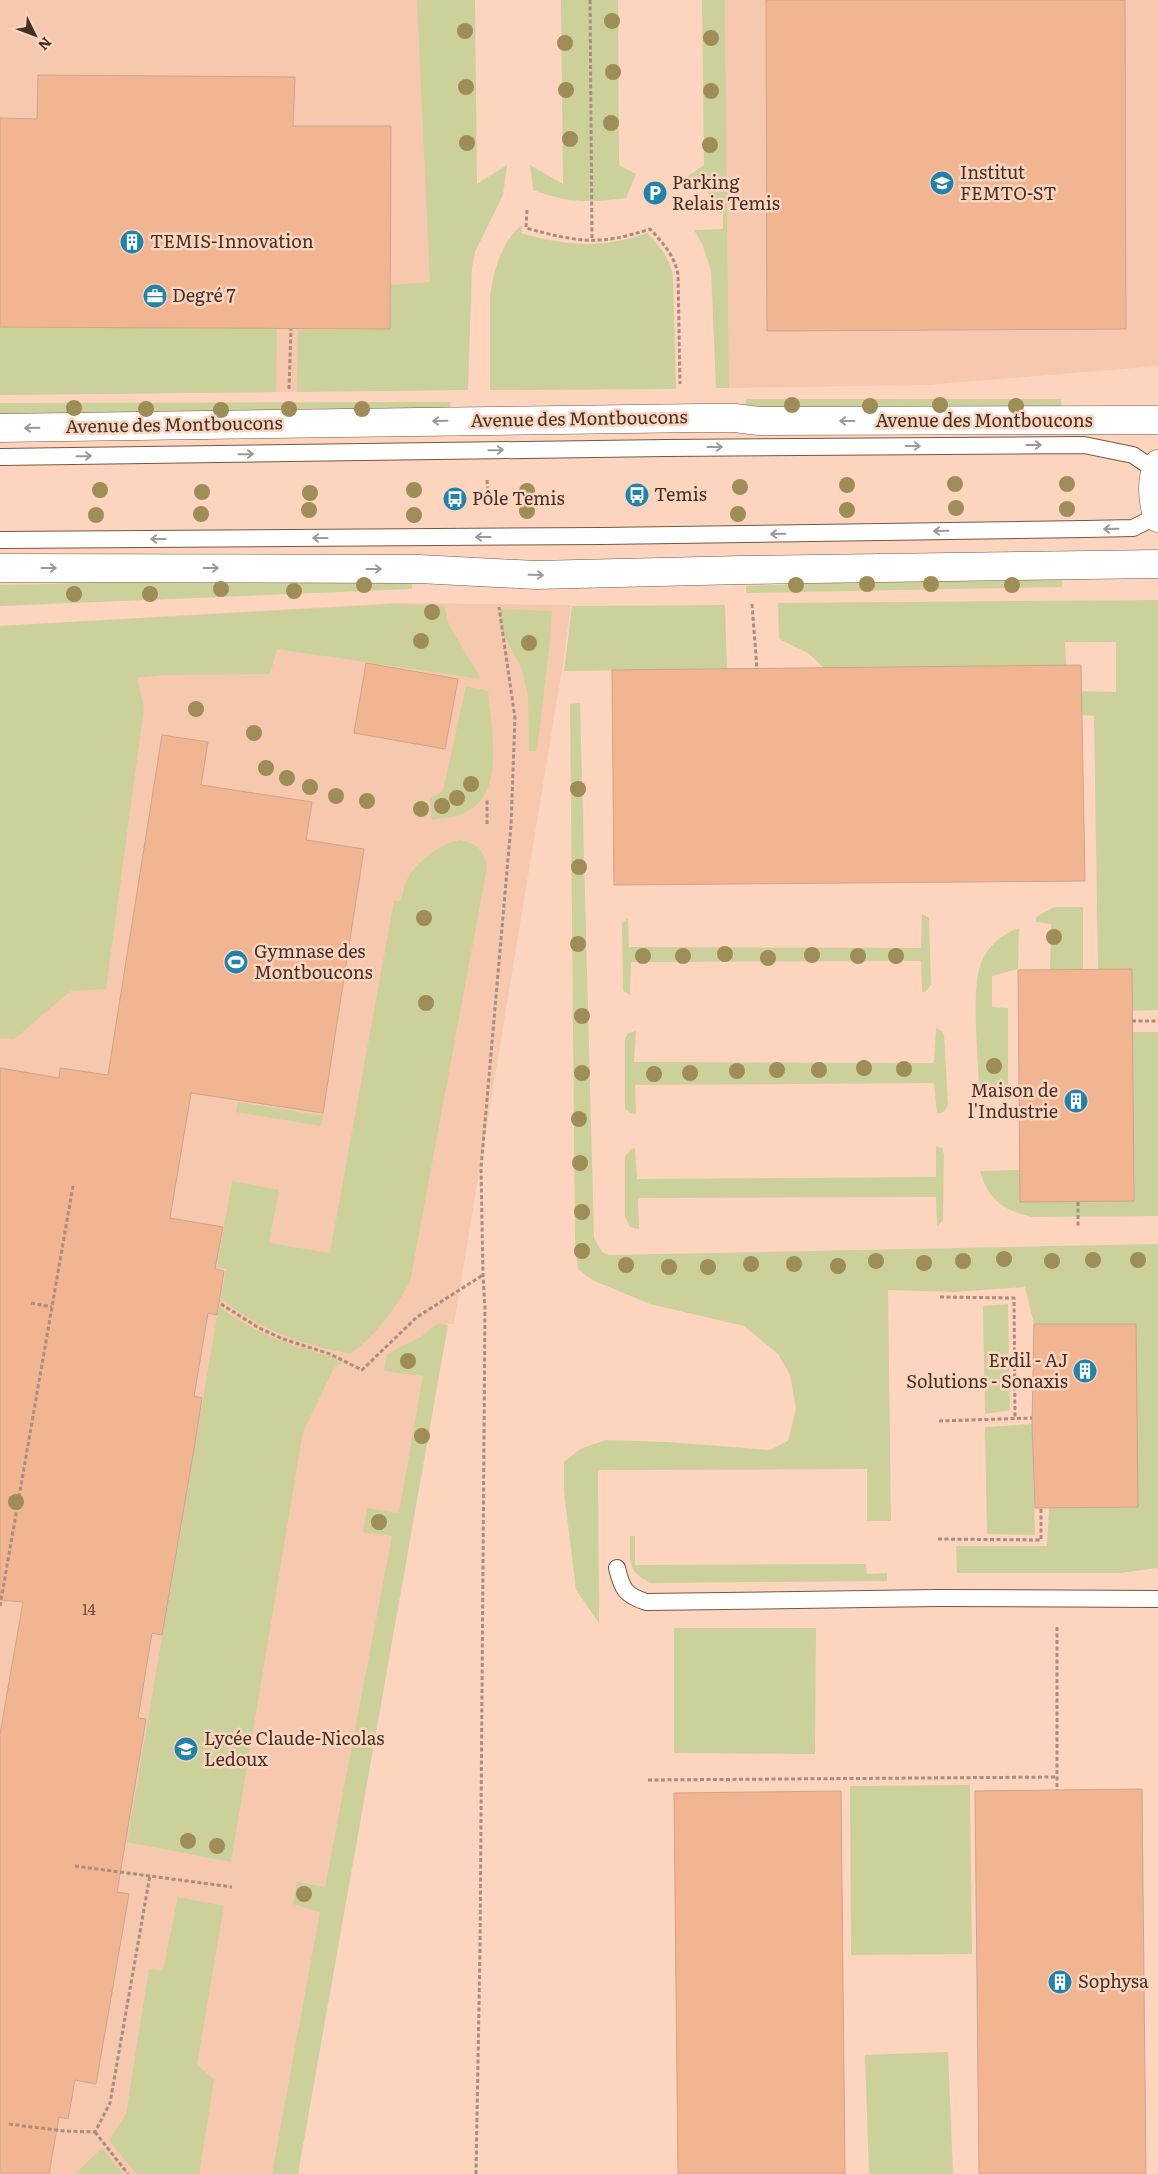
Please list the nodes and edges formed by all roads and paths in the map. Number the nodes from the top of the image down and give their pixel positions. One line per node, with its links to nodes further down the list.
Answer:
1 (590, 0): 3 (path)
2 (527, 210): 3 (path)
3 (592, 241): 5 (path)
4 (291, 329): 6 (path)
5 (680, 385)
6 (289, 396)
7 (1158, 420): 8 (street, Avenue des Montboucons, one-way to 8)
8 (0, 428)
9 (0, 458): 10 (lane, one-way to 10)
10 (1157, 467): 11 (street)
11 (1158, 517): 12 (lane, one-way to 12)
12 (0, 540)
13 (1158, 564): 14 (street, one-way to 13)
14 (0, 568)
15 (752, 606): 17 (path)
16 (499, 609): 25 (path)
17 (757, 669)
18 (487, 798): 19 (path)
19 (487, 824)
20 (1132, 1021): 21 (path)
21 (1158, 1021)
22 (73, 1186): 29 (path)
23 (1078, 1202): 24 (path)
24 (1078, 1227)
25 (483, 1275): 28 (path); 48 (path)
26 (940, 1297): 31 (path)
27 (31, 1303): 29 (path)
28 (221, 1304)
29 (52, 1307): 38 (path)
30 (1032, 1418): 31 (path)
31 (1015, 1419): 32 (path)
32 (939, 1421)
33 (1041, 1508): 34 (path)
34 (938, 1539)
35 (617, 1568): 36 (lane)
36 (1057, 1599): 37 (lane); 39 (path)
37 (1158, 1599)
38 (0, 1606)
39 (1056, 1777): 40 (path); 41 (path)
40 (648, 1780)
41 (1057, 1790)
42 (75, 1866): 43 (path)
43 (150, 1875): 44 (path); 46 (path)
44 (232, 1887)
45 (9, 2124): 46 (path)
46 (95, 2132): 47 (path)
47 (128, 2174)
48 (476, 2174)

